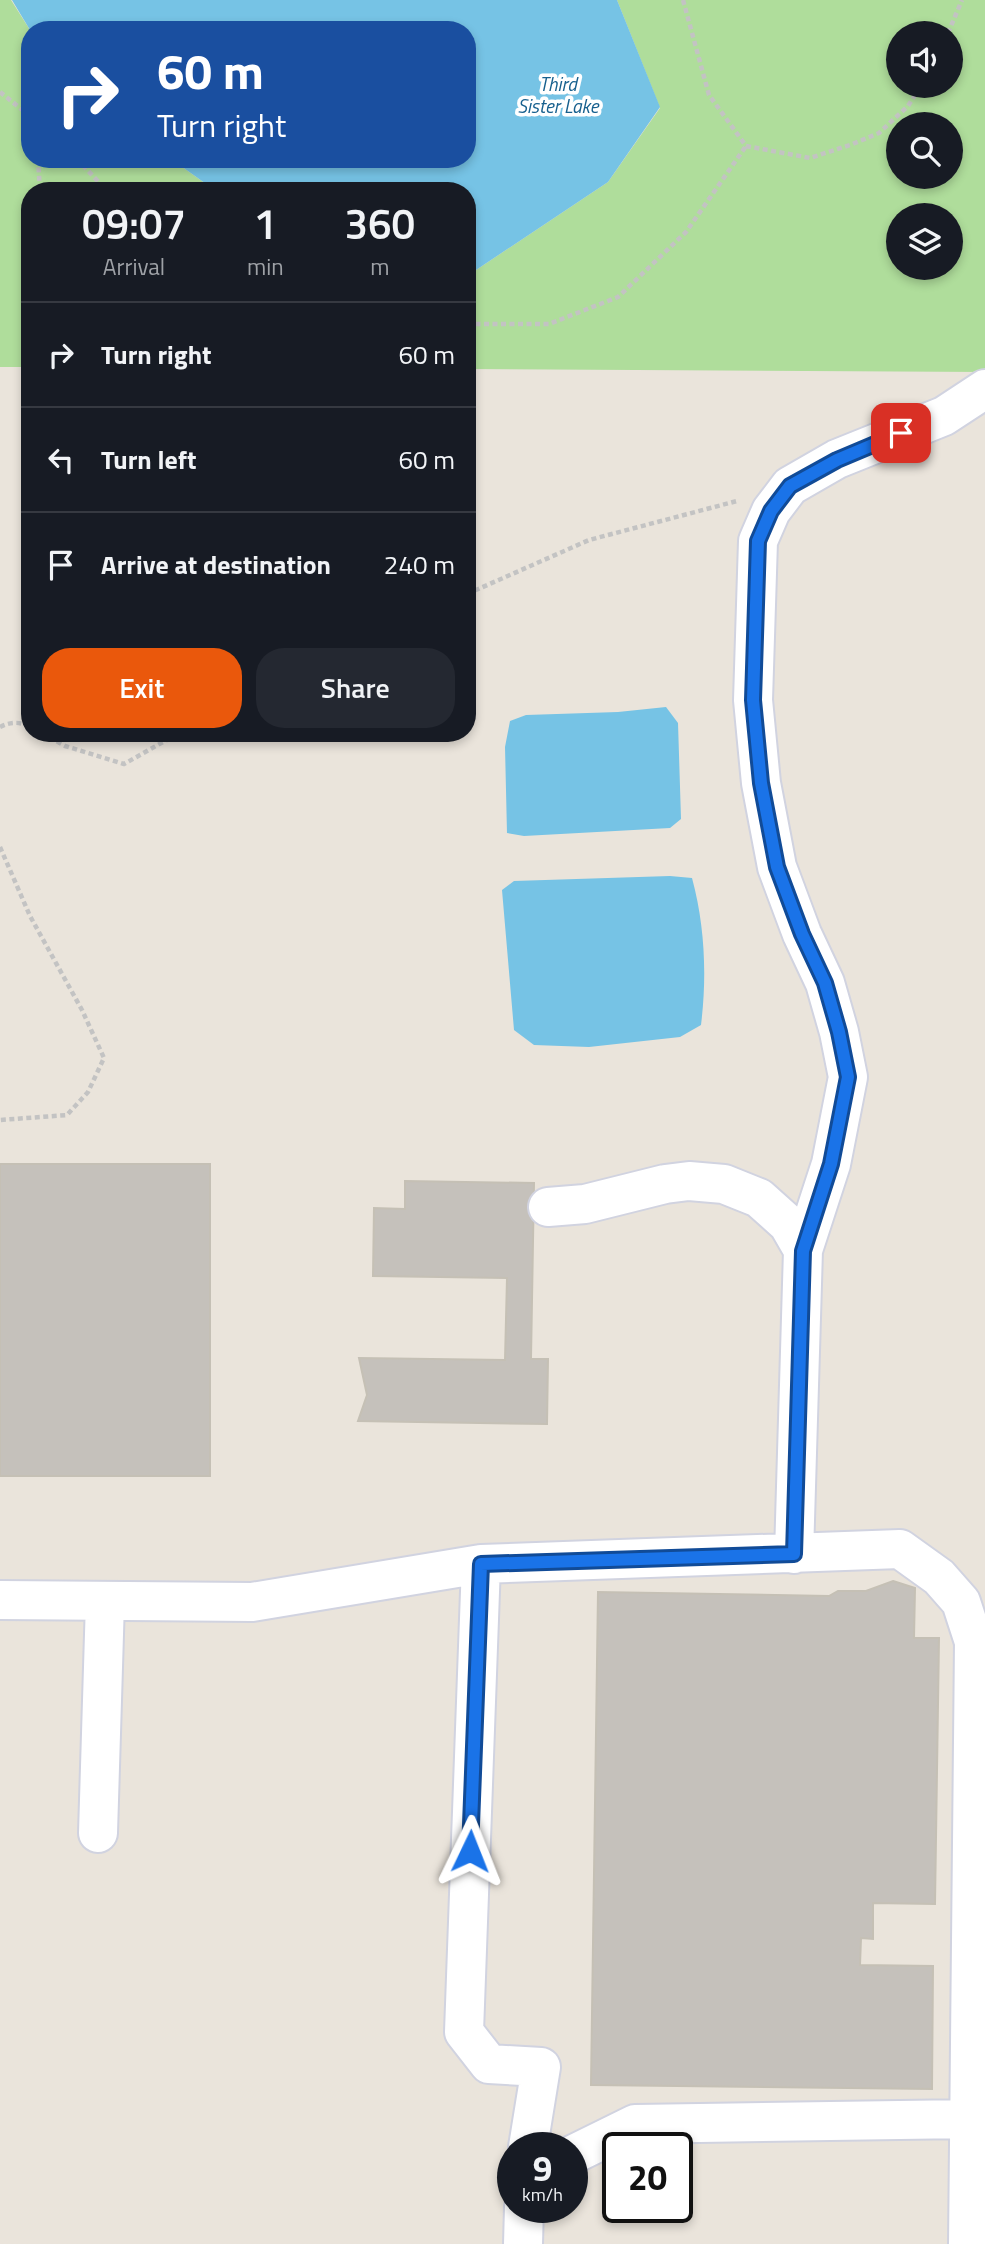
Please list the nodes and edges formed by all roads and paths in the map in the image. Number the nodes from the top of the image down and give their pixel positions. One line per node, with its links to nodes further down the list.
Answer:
1 (682, 0): 7 (path)
2 (962, 0): 3 (path)
3 (953, 21)
4 (0, 92): 6 (path)
5 (913, 98): 7 (path)
6 (21, 109)
7 (746, 146): 10 (path)
8 (85, 168): 9 (path)
9 (99, 182)
10 (476, 324)
11 (985, 389): 12 (lane)
12 (790, 486): 13 (path); 21 (lane)
13 (476, 590)
14 (21, 723): 15 (path)
15 (0, 727)
16 (58, 742): 17 (path)
17 (164, 742)
18 (0, 846): 19 (path)
19 (0, 1120)
20 (548, 1207): 21 (lane)
21 (803, 1251): 22 (lane)
22 (794, 1554): 23 (lane); 27 (lane)
23 (481, 1564): 25 (lane); 28 (lane)
24 (0, 1600): 25 (lane)
25 (105, 1601): 26 (lane)
26 (98, 1833)
27 (968, 2119): 29 (lane); 32 (lane)
28 (530, 2132)
29 (588, 2147)
30 (524, 2223): 31 (lane)
31 (523, 2244)
32 (968, 2244)

